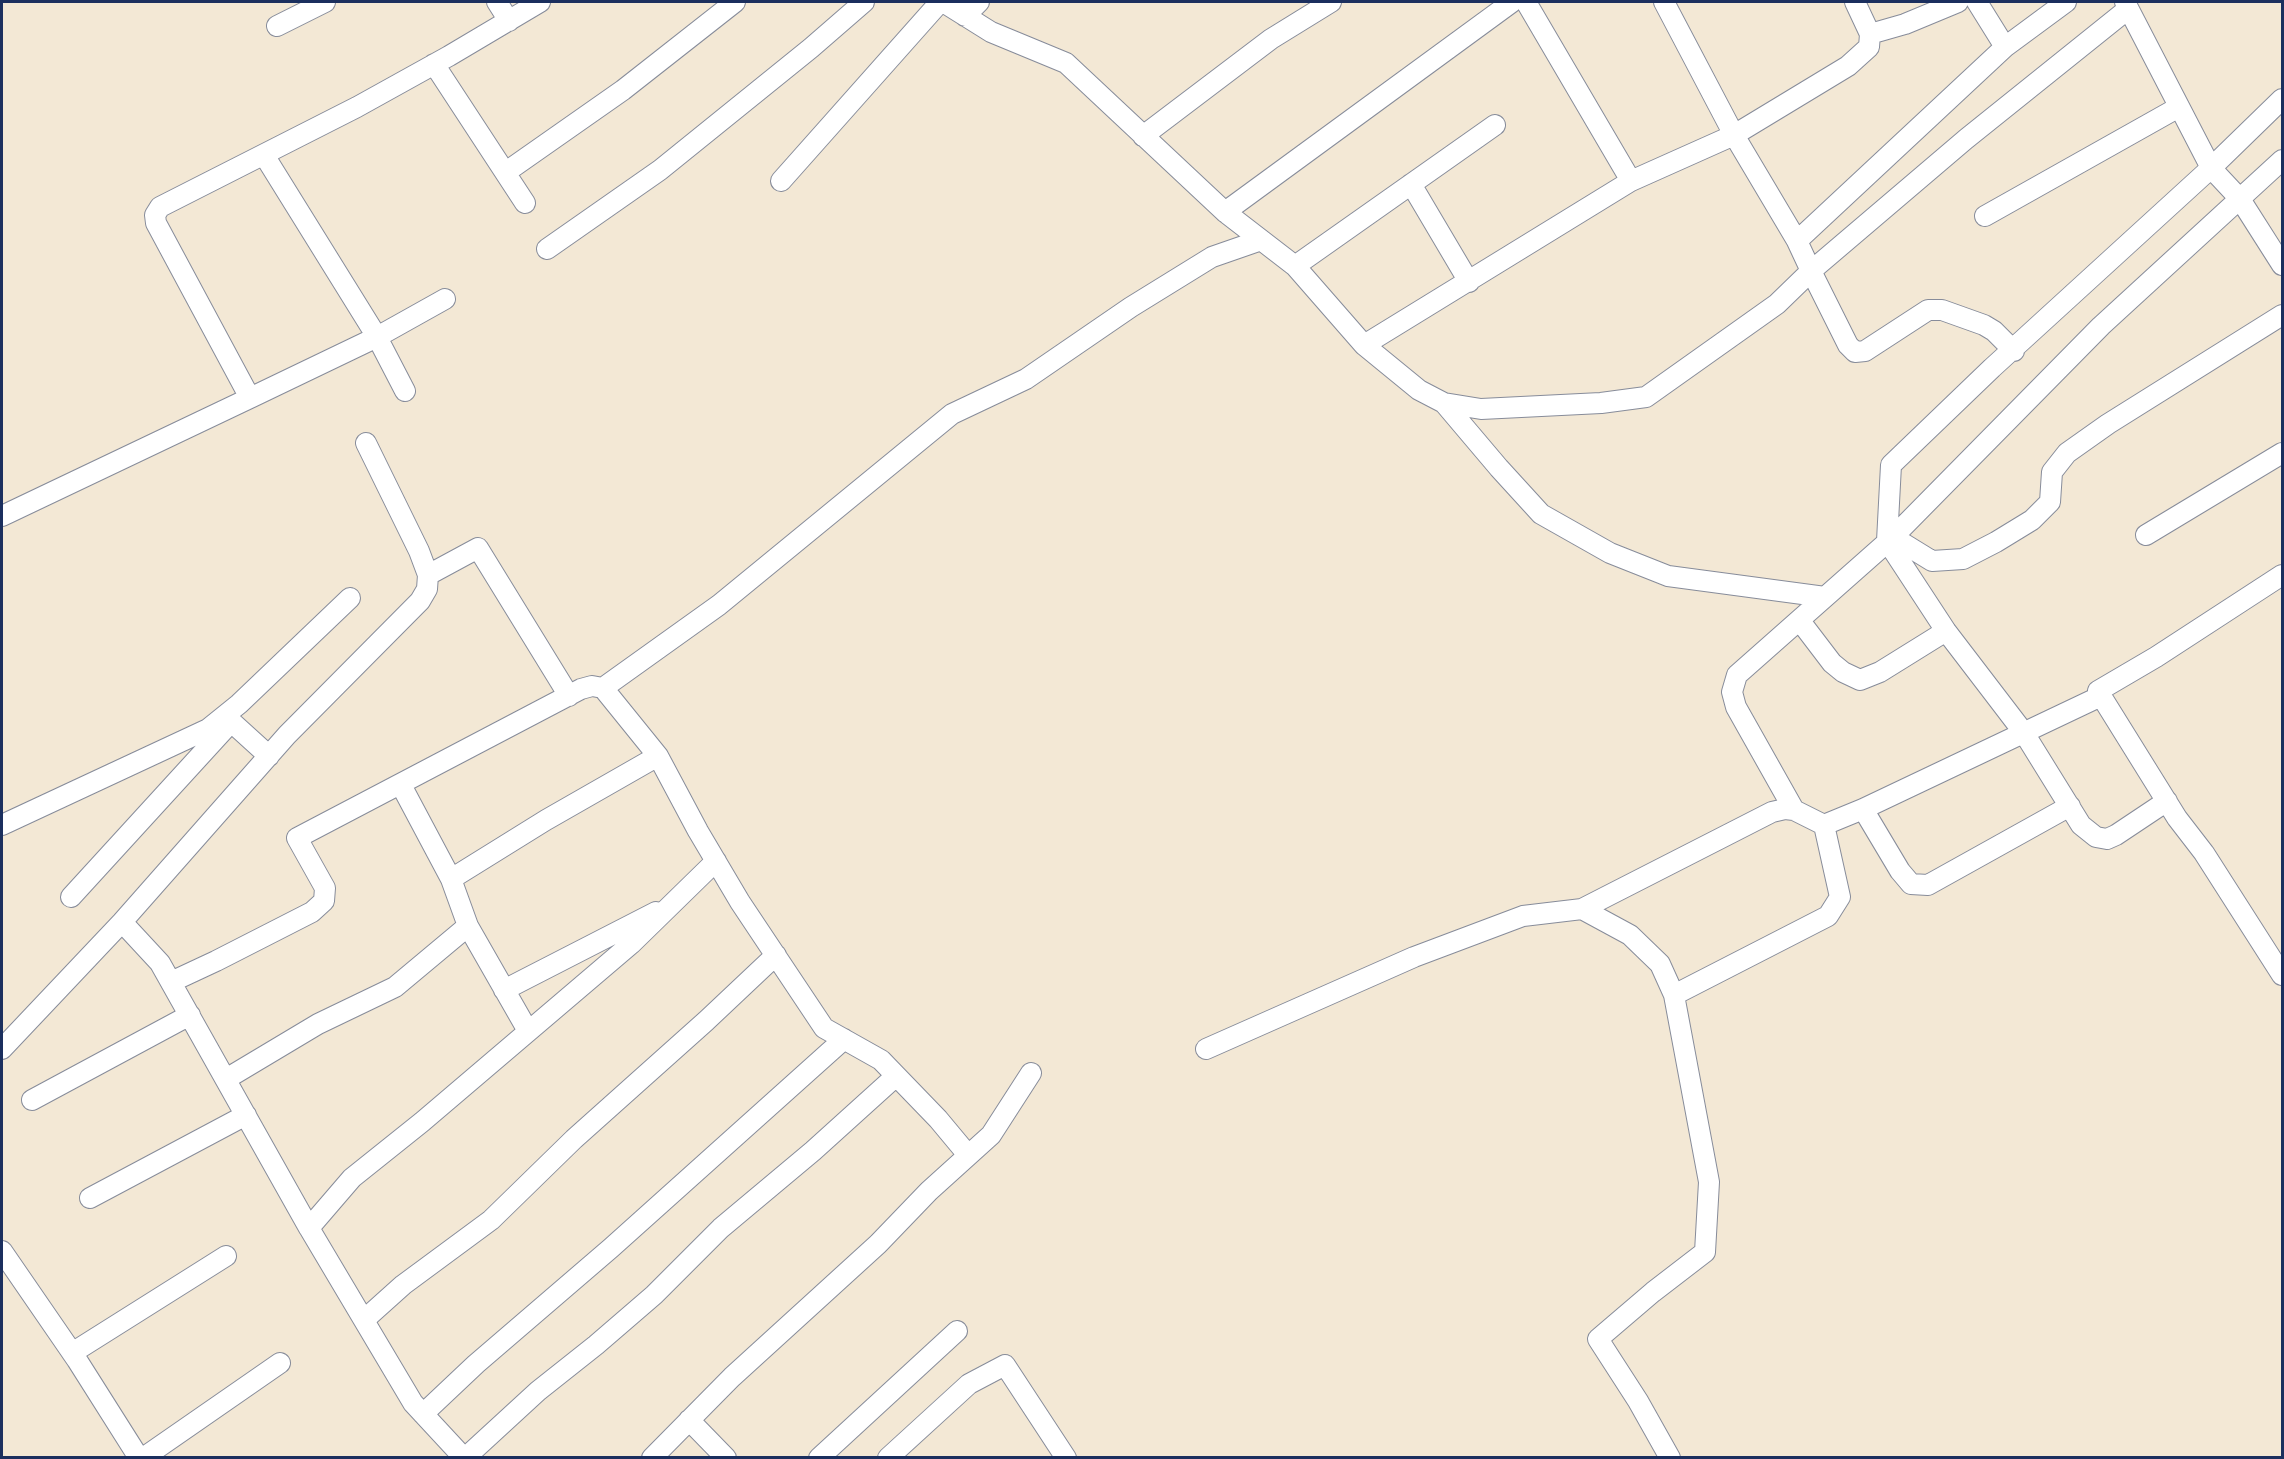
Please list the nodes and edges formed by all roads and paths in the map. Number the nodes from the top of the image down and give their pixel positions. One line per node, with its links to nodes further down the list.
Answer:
1 (326, 2): 19 (street)
2 (496, 2): 18 (street)
3 (540, 2): 18 (street)
4 (735, 2): 31 (street)
5 (864, 2): 41 (street)
6 (942, 2): 17 (street); 32 (street)
7 (979, 2): 17 (street)
8 (1331, 2): 27 (street)
9 (1512, 2): 37 (street)
10 (1526, 2): 33 (street)
11 (1664, 2): 26 (street)
12 (1855, 2): 20 (street)
13 (1958, 2): 20 (street)
14 (1977, 2): 21 (street)
15 (2067, 2): 21 (street)
16 (2127, 5): 24 (street); 44 (street)
17 (965, 16): 27 (street)
18 (509, 21): 22 (street)
19 (277, 26)
20 (1870, 34): 26 (street)
21 (2005, 47): 40 (street)
22 (434, 64): 28 (street); 31 (street)
23 (2283, 99): 30 (street)
24 (2179, 107): 30 (street); 38 (street)
25 (1495, 125): 34 (street)
26 (1734, 135): 33 (street); 40 (street)
27 (1143, 136): 37 (street)
28 (264, 154): 48 (street); 52 (street)
29 (2283, 160): 35 (street)
30 (2211, 168): 35 (street); 50 (street)
31 (506, 172): 36 (street)
32 (781, 181)
33 (1631, 181): 45 (street)
34 (1411, 184): 43 (street); 45 (street)
35 (2240, 199): 42 (street); 58 (street)
36 (525, 202)
37 (1225, 212): 39 (street)
38 (1985, 216)
39 (1261, 240): 43 (street); 65 (street)
40 (1797, 241): 44 (street)
41 (547, 249)
42 (2283, 265)
43 (1295, 266): 49 (street)
44 (1811, 271): 50 (street); 53 (street)
45 (1469, 282): 49 (street)
46 (445, 299): 48 (street)
47 (2283, 315): 58 (street)
48 (377, 337): 51 (street); 52 (street)
49 (1364, 345): 53 (street)
50 (2014, 351): 58 (street)
51 (405, 391)
52 (250, 398): 56 (street)
53 (1444, 403): 61 (street)
54 (366, 443): 59 (street)
55 (2283, 453): 57 (street)
56 (2, 516)
57 (2146, 535)
58 (1890, 539): 61 (street); 64 (street)
59 (428, 575): 66 (street); 70 (street)
60 (2283, 575): 67 (street)
61 (1826, 597): 63 (street)
62 (350, 598): 68 (street)
63 (1800, 621): 64 (street); 76 (street)
64 (1946, 631): 69 (street)
65 (603, 688): 66 (street); 71 (street)
66 (569, 696): 72 (street)
67 (2101, 696): 69 (street); 73 (street)
68 (228, 719): 70 (street); 77 (street); 81 (street)
69 (2024, 733): 74 (street); 75 (street)
70 (269, 756): 84 (street)
71 (658, 756): 79 (street); 80 (street)
72 (401, 785): 80 (street); 88 (street)
73 (2167, 801): 74 (street); 87 (street)
74 (2070, 806): 75 (street)
75 (1863, 809): 78 (street)
76 (1794, 810): 78 (street); 83 (street)
77 (2, 825)
78 (1824, 825): 90 (street)
79 (716, 861): 82 (street); 86 (street)
80 (452, 879): 85 (street)
81 (71, 897)
82 (674, 902): 89 (street); 92 (street)
83 (1582, 909): 90 (street); 95 (street)
84 (122, 922): 88 (street); 94 (street)
85 (468, 926): 89 (street); 98 (street)
86 (776, 955): 93 (street); 106 (street)
87 (2283, 975)
88 (171, 982): 91 (street)
89 (504, 990): 92 (street)
90 (1674, 995): 119 (street)
91 (190, 1015): 98 (street); 99 (street)
92 (528, 1031): 103 (street)
93 (844, 1039): 97 (street); 110 (street)
94 (2, 1049)
95 (1206, 1049)
96 (1031, 1073): 101 (street)
97 (896, 1076): 101 (street); 113 (street)
98 (226, 1079): 100 (street)
99 (32, 1100)
100 (246, 1115): 102 (street); 103 (street)
101 (968, 1155): 111 (street)
102 (90, 1198)
103 (309, 1228): 106 (street)
104 (2, 1251): 108 (street)
105 (226, 1256): 108 (street)
106 (364, 1320): 110 (street)
107 (957, 1331): 116 (street)
108 (72, 1353): 112 (street)
109 (280, 1363): 112 (street)
110 (423, 1414): 113 (street)
111 (689, 1420): 114 (street); 115 (street)
112 (141, 1458)
113 (464, 1458)
114 (652, 1458)
115 (726, 1458)
116 (819, 1458)
117 (888, 1458): 118 (street)
118 (1066, 1458)
119 (1670, 1458)

